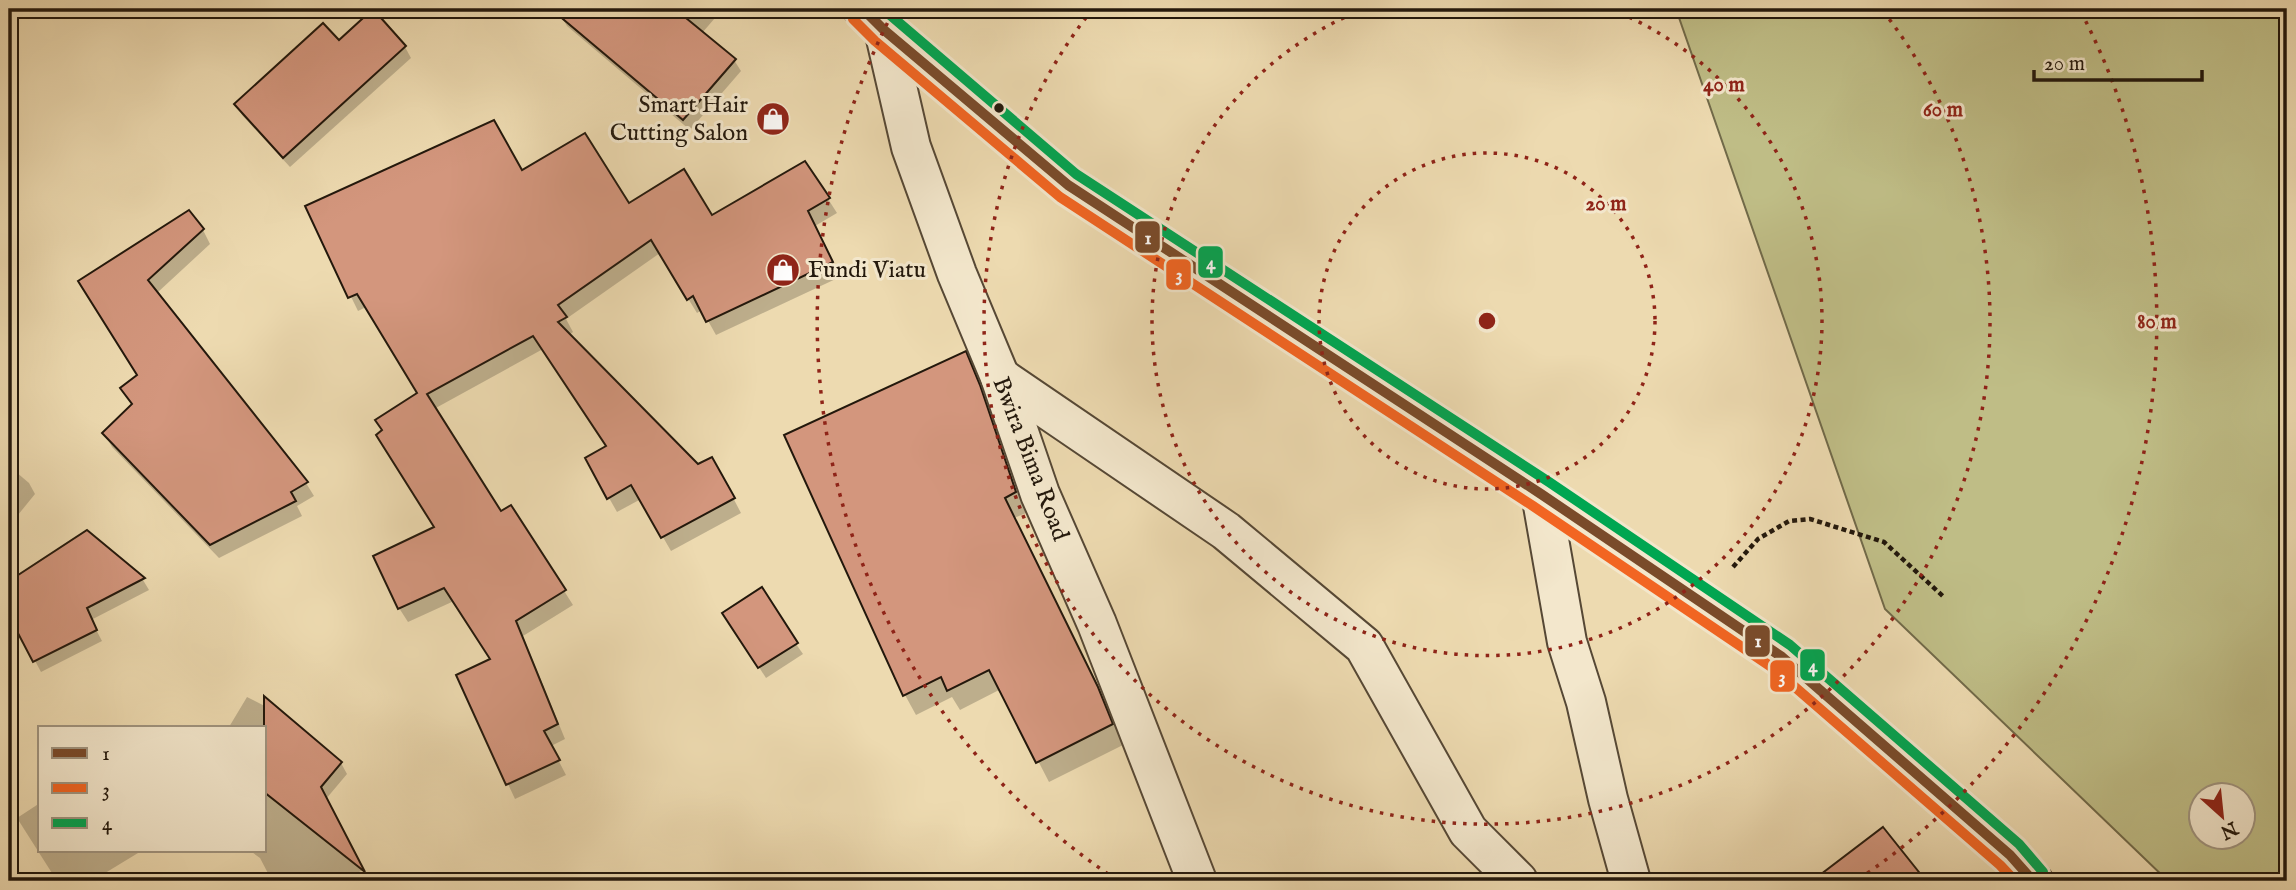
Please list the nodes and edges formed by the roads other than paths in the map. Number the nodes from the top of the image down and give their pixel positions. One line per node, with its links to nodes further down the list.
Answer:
1 (874, 20): 2 (street, Bwira Bima Road); 3 (main road)
2 (1000, 377): 4 (street, Bwira Bima Road); 5 (street)
3 (1541, 494): 6 (street); 7 (main road)
4 (1197, 881)
5 (1518, 881)
6 (1631, 881)
7 (2032, 881)

